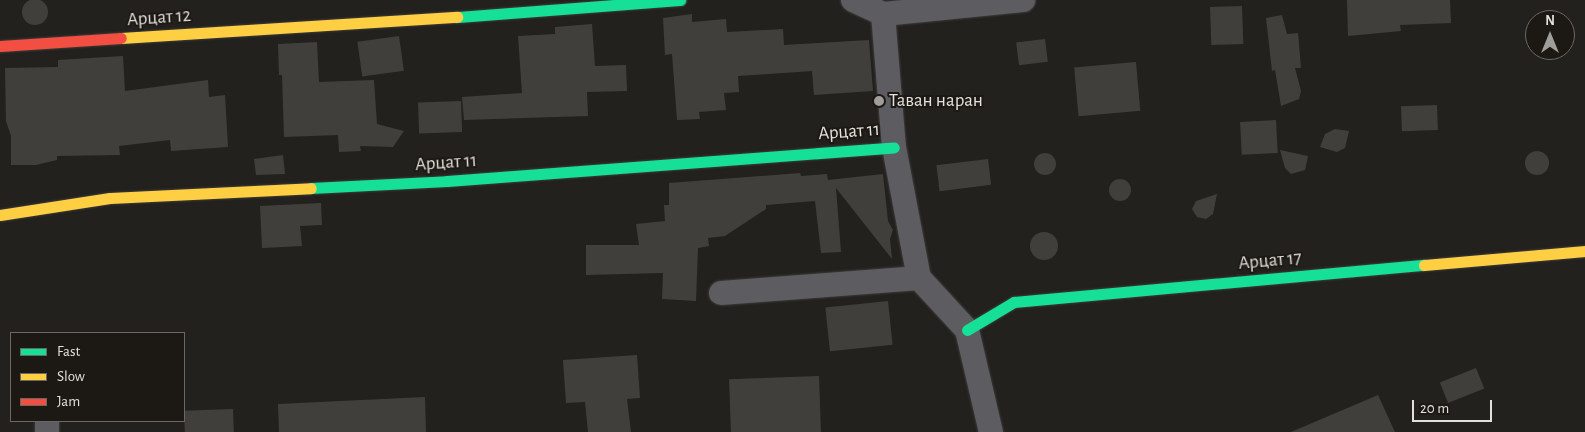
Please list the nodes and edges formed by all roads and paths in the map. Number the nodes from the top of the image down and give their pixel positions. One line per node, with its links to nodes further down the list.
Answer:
1 (680, 0): 5 (street, Арцат 12)
2 (854, 0): 4 (street)
3 (1023, 0): 4 (street)
4 (883, 14): 6 (street)
5 (0, 46)
6 (894, 146): 7 (street, Арцат 11); 9 (street)
7 (0, 215)
8 (1585, 251): 11 (street, Арцат 17)
9 (919, 278): 10 (street); 11 (street)
10 (721, 293)
11 (967, 330): 12 (street)
12 (990, 432)

